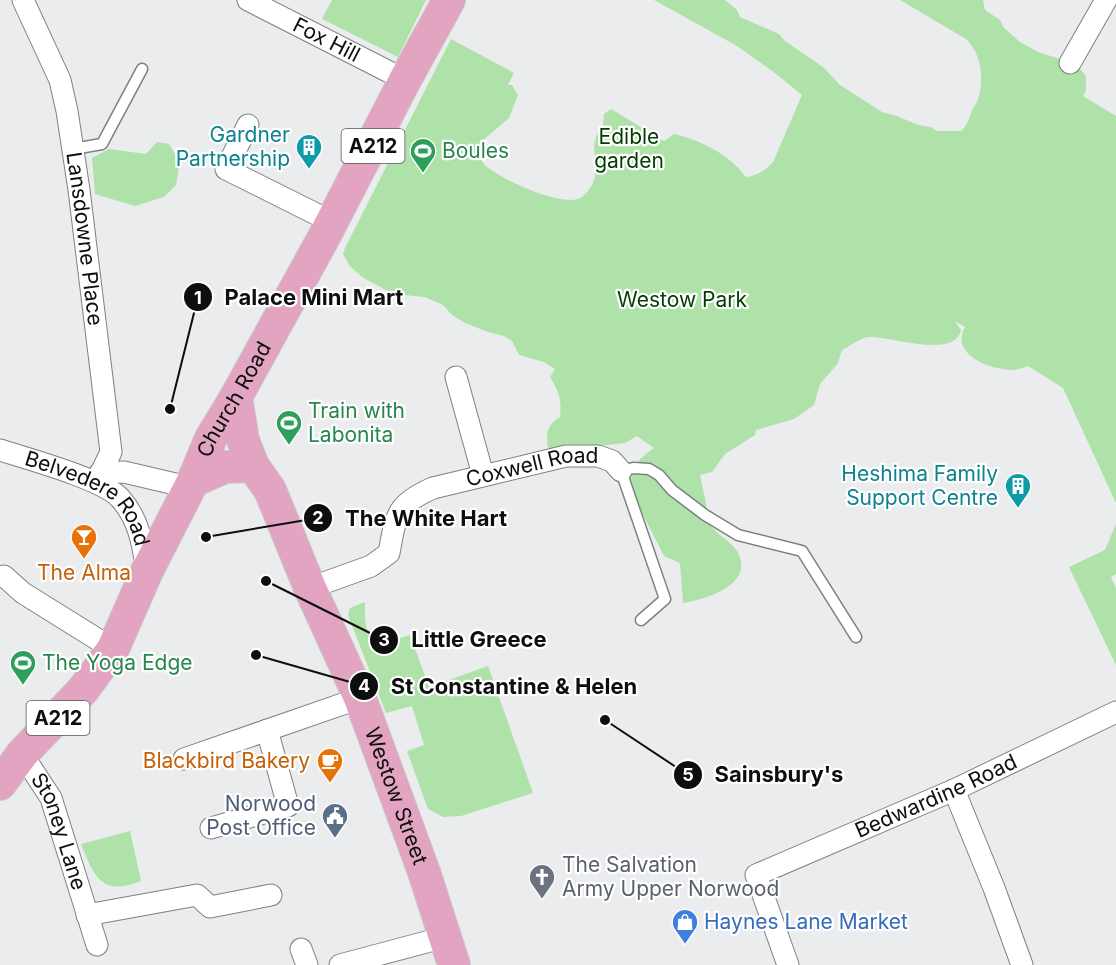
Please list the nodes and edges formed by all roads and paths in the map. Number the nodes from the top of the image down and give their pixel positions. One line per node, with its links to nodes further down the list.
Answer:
1 (23, 0): 9 (street, Lansdowne Place)
2 (449, 0): 7 (main road, Church Road / A212)
3 (1106, 0): 5 (street)
4 (256, 2): 7 (street, Fox Hill)
5 (1070, 63)
6 (142, 69): 9 (lane)
7 (405, 81): 10 (main road, Church Road / A212)
8 (248, 125): 10 (street)
9 (73, 148): 17 (street, Lansdowne Place)
10 (332, 222): 12 (main road, Church Road / A212)
11 (456, 377): 16 (street)
12 (236, 397): 14 (main road, Westow Street); 18 (main road, Church Road / A212)
13 (0, 450): 17 (street, Belvedere Road)
14 (253, 466): 18 (main road); 21 (main road, Westow Street)
15 (621, 471): 16 (street, Coxwell Road); 22 (lane); 23 (lane)
16 (483, 475): 21 (street, Coxwell Road)
17 (98, 478): 18 (street, Belvedere Road); 19 (street, Belvedere Road)
18 (190, 484): 19 (main road, Church Road / A212)
19 (147, 572): 24 (main road, Church Road / A212)
20 (4, 576): 24 (street)
21 (310, 588): 25 (main road, Westow Street)
22 (641, 620)
23 (856, 637)
24 (113, 649): 28 (main road, Church Road / A212)
25 (360, 698): 27 (street); 36 (main road, Westow Street)
26 (1116, 712): 31 (street, Bedwardine Road)
27 (267, 730): 29 (street); 32 (street)
28 (22, 754): 30 (main road, Church Road / A212); 34 (street, Stoney Lane)
29 (184, 759)
30 (0, 784)
31 (954, 790): 38 (street, Bedwardine Road); 39 (street)
32 (211, 828)
33 (271, 895): 34 (street, Stoney Lane)
34 (87, 915): 35 (street, Stoney Lane)
35 (97, 945)
36 (450, 951): 37 (street)
37 (340, 965)
38 (788, 965)
39 (1022, 965)

